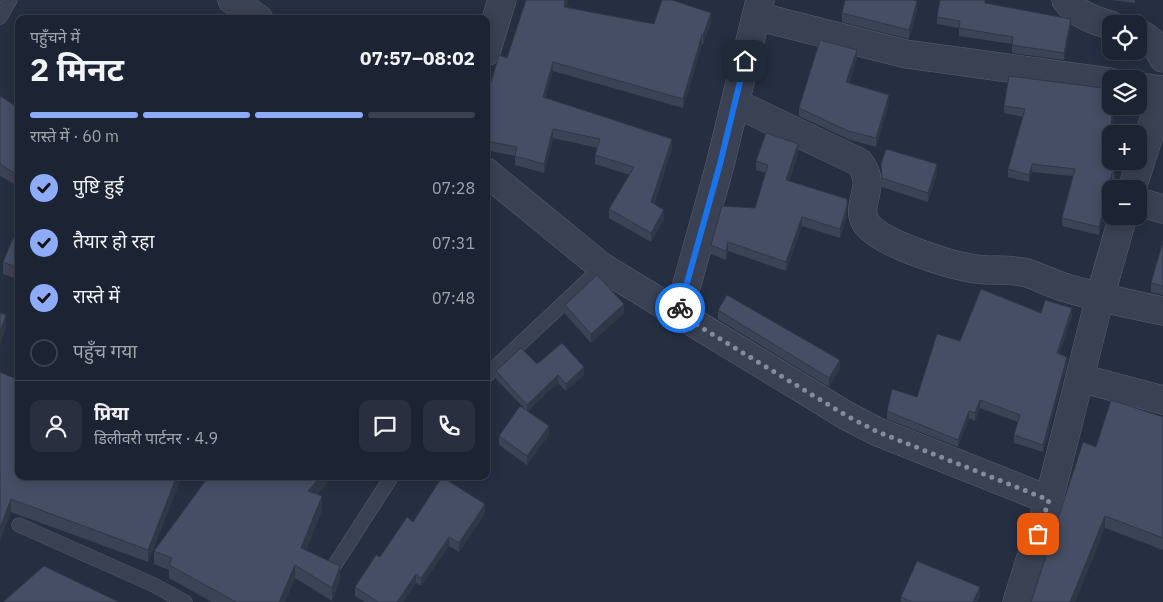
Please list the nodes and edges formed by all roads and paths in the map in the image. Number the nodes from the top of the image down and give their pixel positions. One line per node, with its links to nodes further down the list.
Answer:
1 (10, 0): 7 (lane)
2 (232, 0): 6 (street)
3 (502, 0): 9 (street)
4 (1062, 3): 8 (street)
5 (758, 8): 12 (street); 15 (street)
6 (253, 15)
7 (0, 17)
8 (1102, 23)
9 (490, 39)
10 (1147, 39): 11 (street)
11 (1163, 58)
12 (1102, 81)
13 (1147, 88): 14 (street)
14 (1163, 91): 17 (street)
15 (735, 103): 22 (street); 24 (street)
16 (490, 175): 21 (street)
17 (1135, 180)
18 (1147, 204): 19 (street)
19 (1163, 209)
20 (1120, 225): 22 (street)
21 (602, 267): 24 (street); 25 (lane)
22 (1100, 298): 23 (street); 26 (street)
23 (1163, 311)
24 (679, 314): 29 (street)
25 (490, 372)
26 (1080, 378): 27 (street); 29 (street)
27 (1163, 400)
28 (389, 480): 31 (lane)
29 (1049, 500): 33 (street)
30 (19, 525): 32 (lane)
31 (334, 566)
32 (185, 602)
33 (1017, 602)

